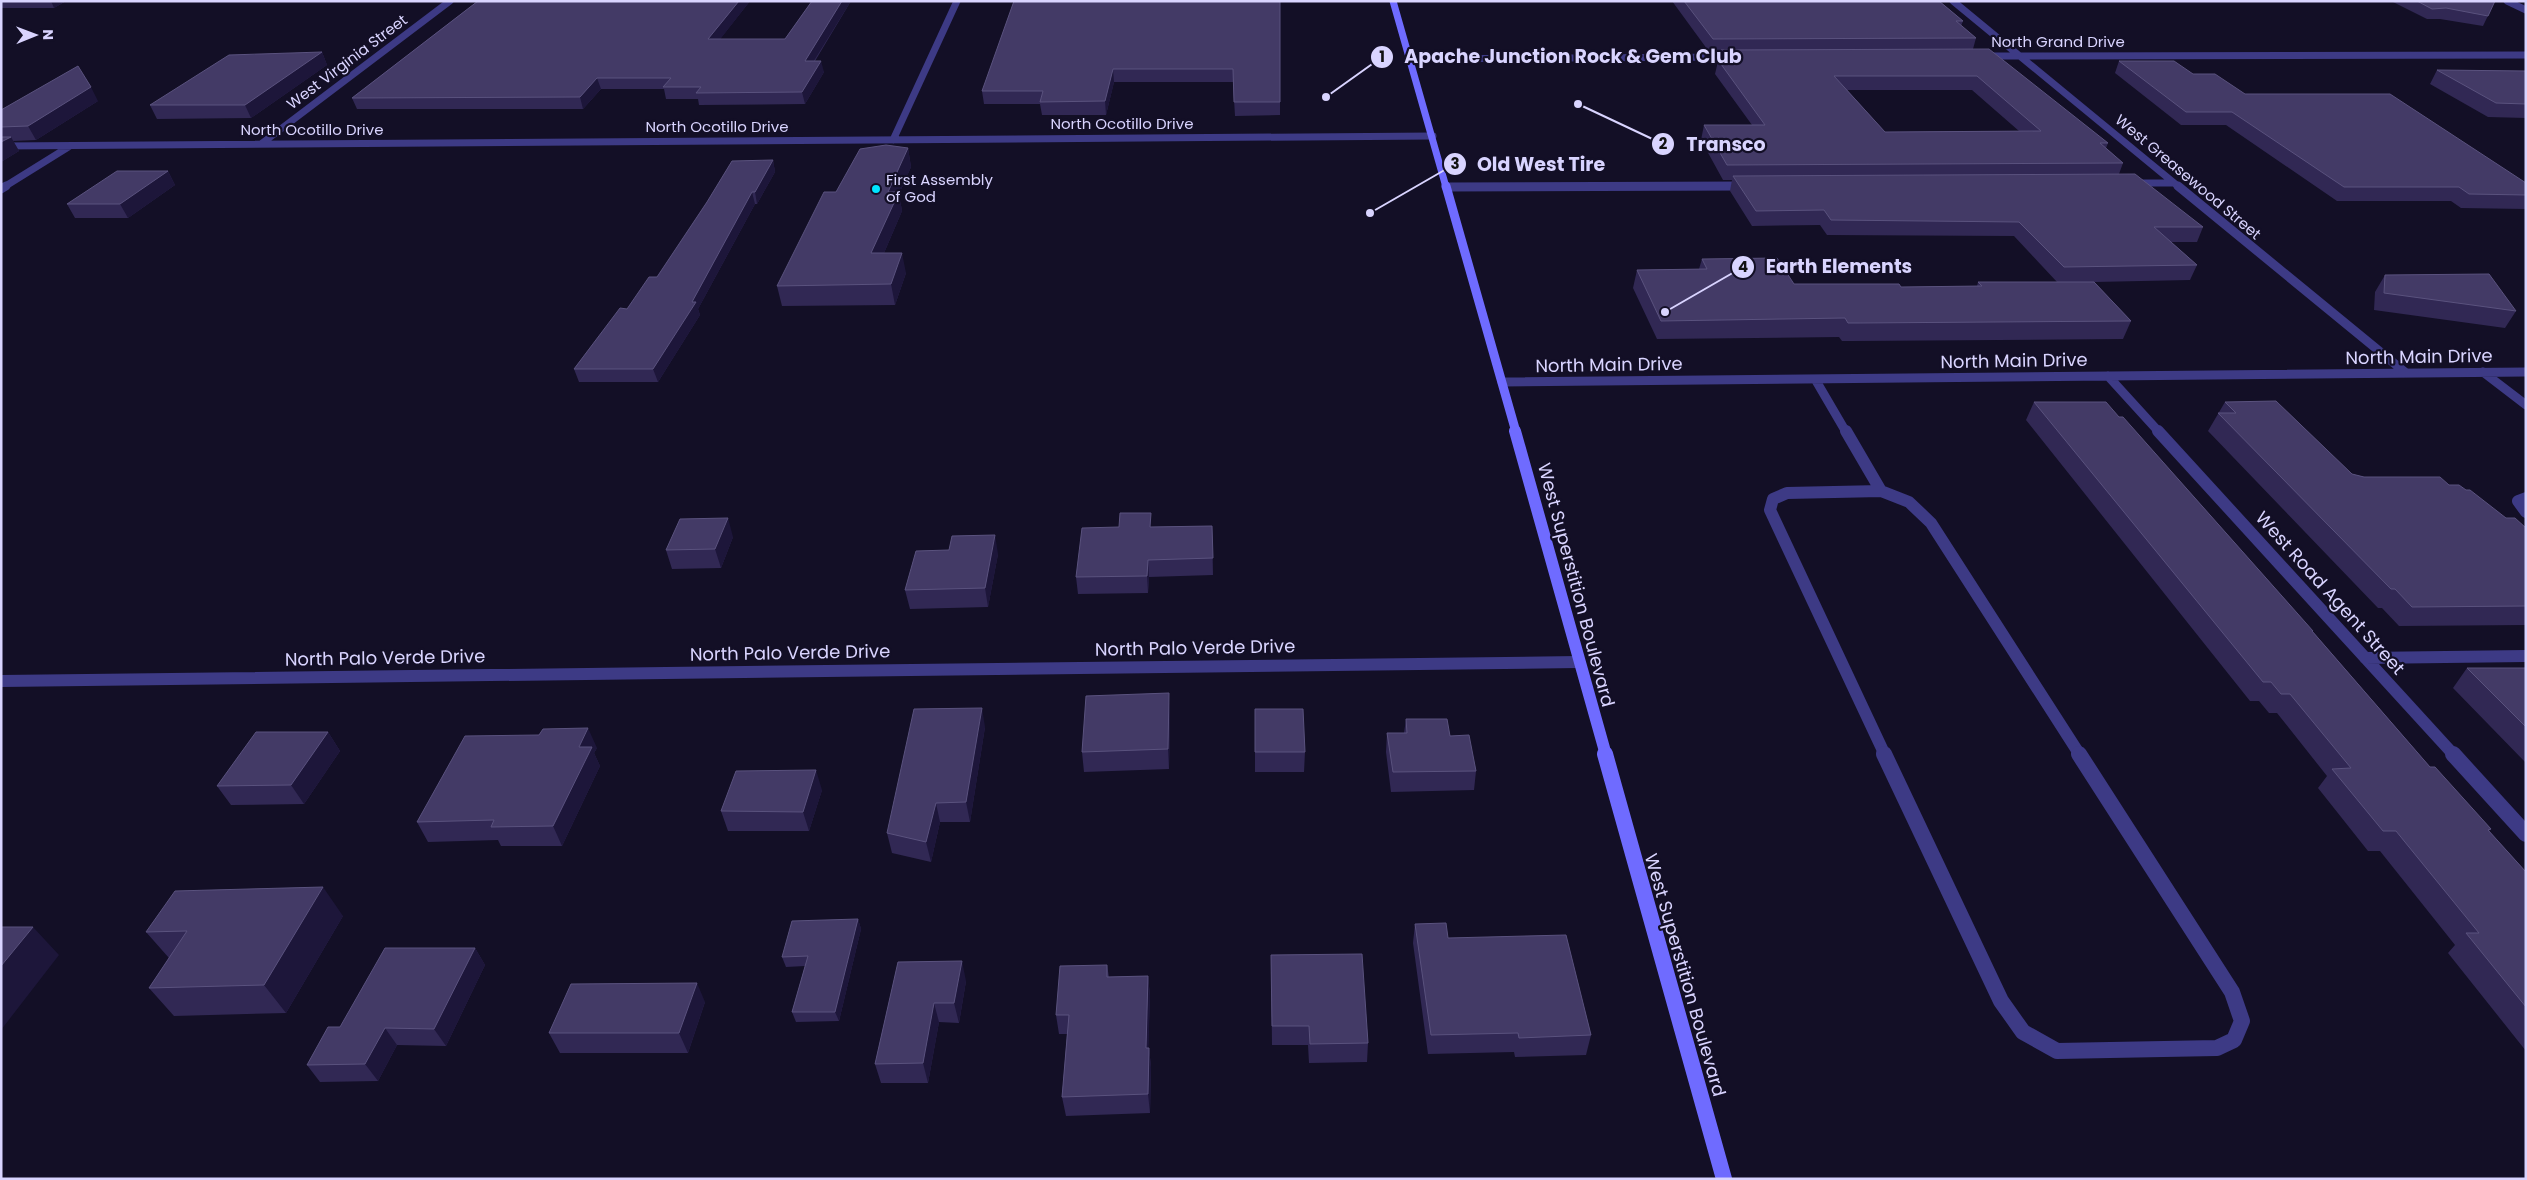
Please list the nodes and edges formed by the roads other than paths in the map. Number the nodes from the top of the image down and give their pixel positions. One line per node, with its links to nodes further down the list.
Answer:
1 (450, 1): 14 (street, West Virginia Street)
2 (957, 1): 13 (street)
3 (1393, 1): 11 (main road, West Superstition Boulevard)
4 (1953, 1): 7 (street, West Greasewood Street)
5 (2507, 1): 6 (street)
6 (2526, 10)
7 (2020, 55): 8 (street, North Grand Drive); 9 (street, North Grand Drive); 18 (street, West Greasewood Street)
8 (2526, 55)
9 (1972, 56)
10 (1748, 57): 11 (street)
11 (1410, 59): 12 (main road, West Superstition Boulevard)
12 (1433, 136): 13 (street, North Ocotillo Drive); 20 (main road, West Superstition Boulevard)
13 (893, 140): 14 (street, North Ocotillo Drive)
14 (261, 144): 16 (street, North Ocotillo Drive)
15 (1, 146): 16 (street, North Ocotillo Drive)
16 (70, 146): 21 (street)
17 (2119, 183): 18 (street)
18 (2174, 183): 24 (street, West Greasewood Street)
19 (1755, 186): 20 (street)
20 (1446, 188): 27 (main road, West Superstition Boulevard)
21 (1, 189)
22 (2483, 372): 23 (street, North Main Drive); 24 (street, North Main Drive); 28 (street)
23 (2526, 372)
24 (2406, 373): 25 (street, North Main Drive)
25 (2108, 376): 26 (street, North Main Drive); 33 (street, West Road Agent Street)
26 (1815, 379): 27 (street, North Main Drive); 29 (street)
27 (1502, 382): 34 (main road, West Superstition Boulevard)
28 (2526, 405)
29 (1881, 491): 29 (street)
30 (2522, 499): 31 (street)
31 (2526, 512)
32 (2526, 656): 33 (street)
33 (2366, 658): 36 (street, West Road Agent Street)
34 (1578, 662): 35 (street, North Palo Verde Drive); 37 (main road, West Superstition Boulevard)
35 (1, 681)
36 (2526, 834)
37 (1724, 1179)

